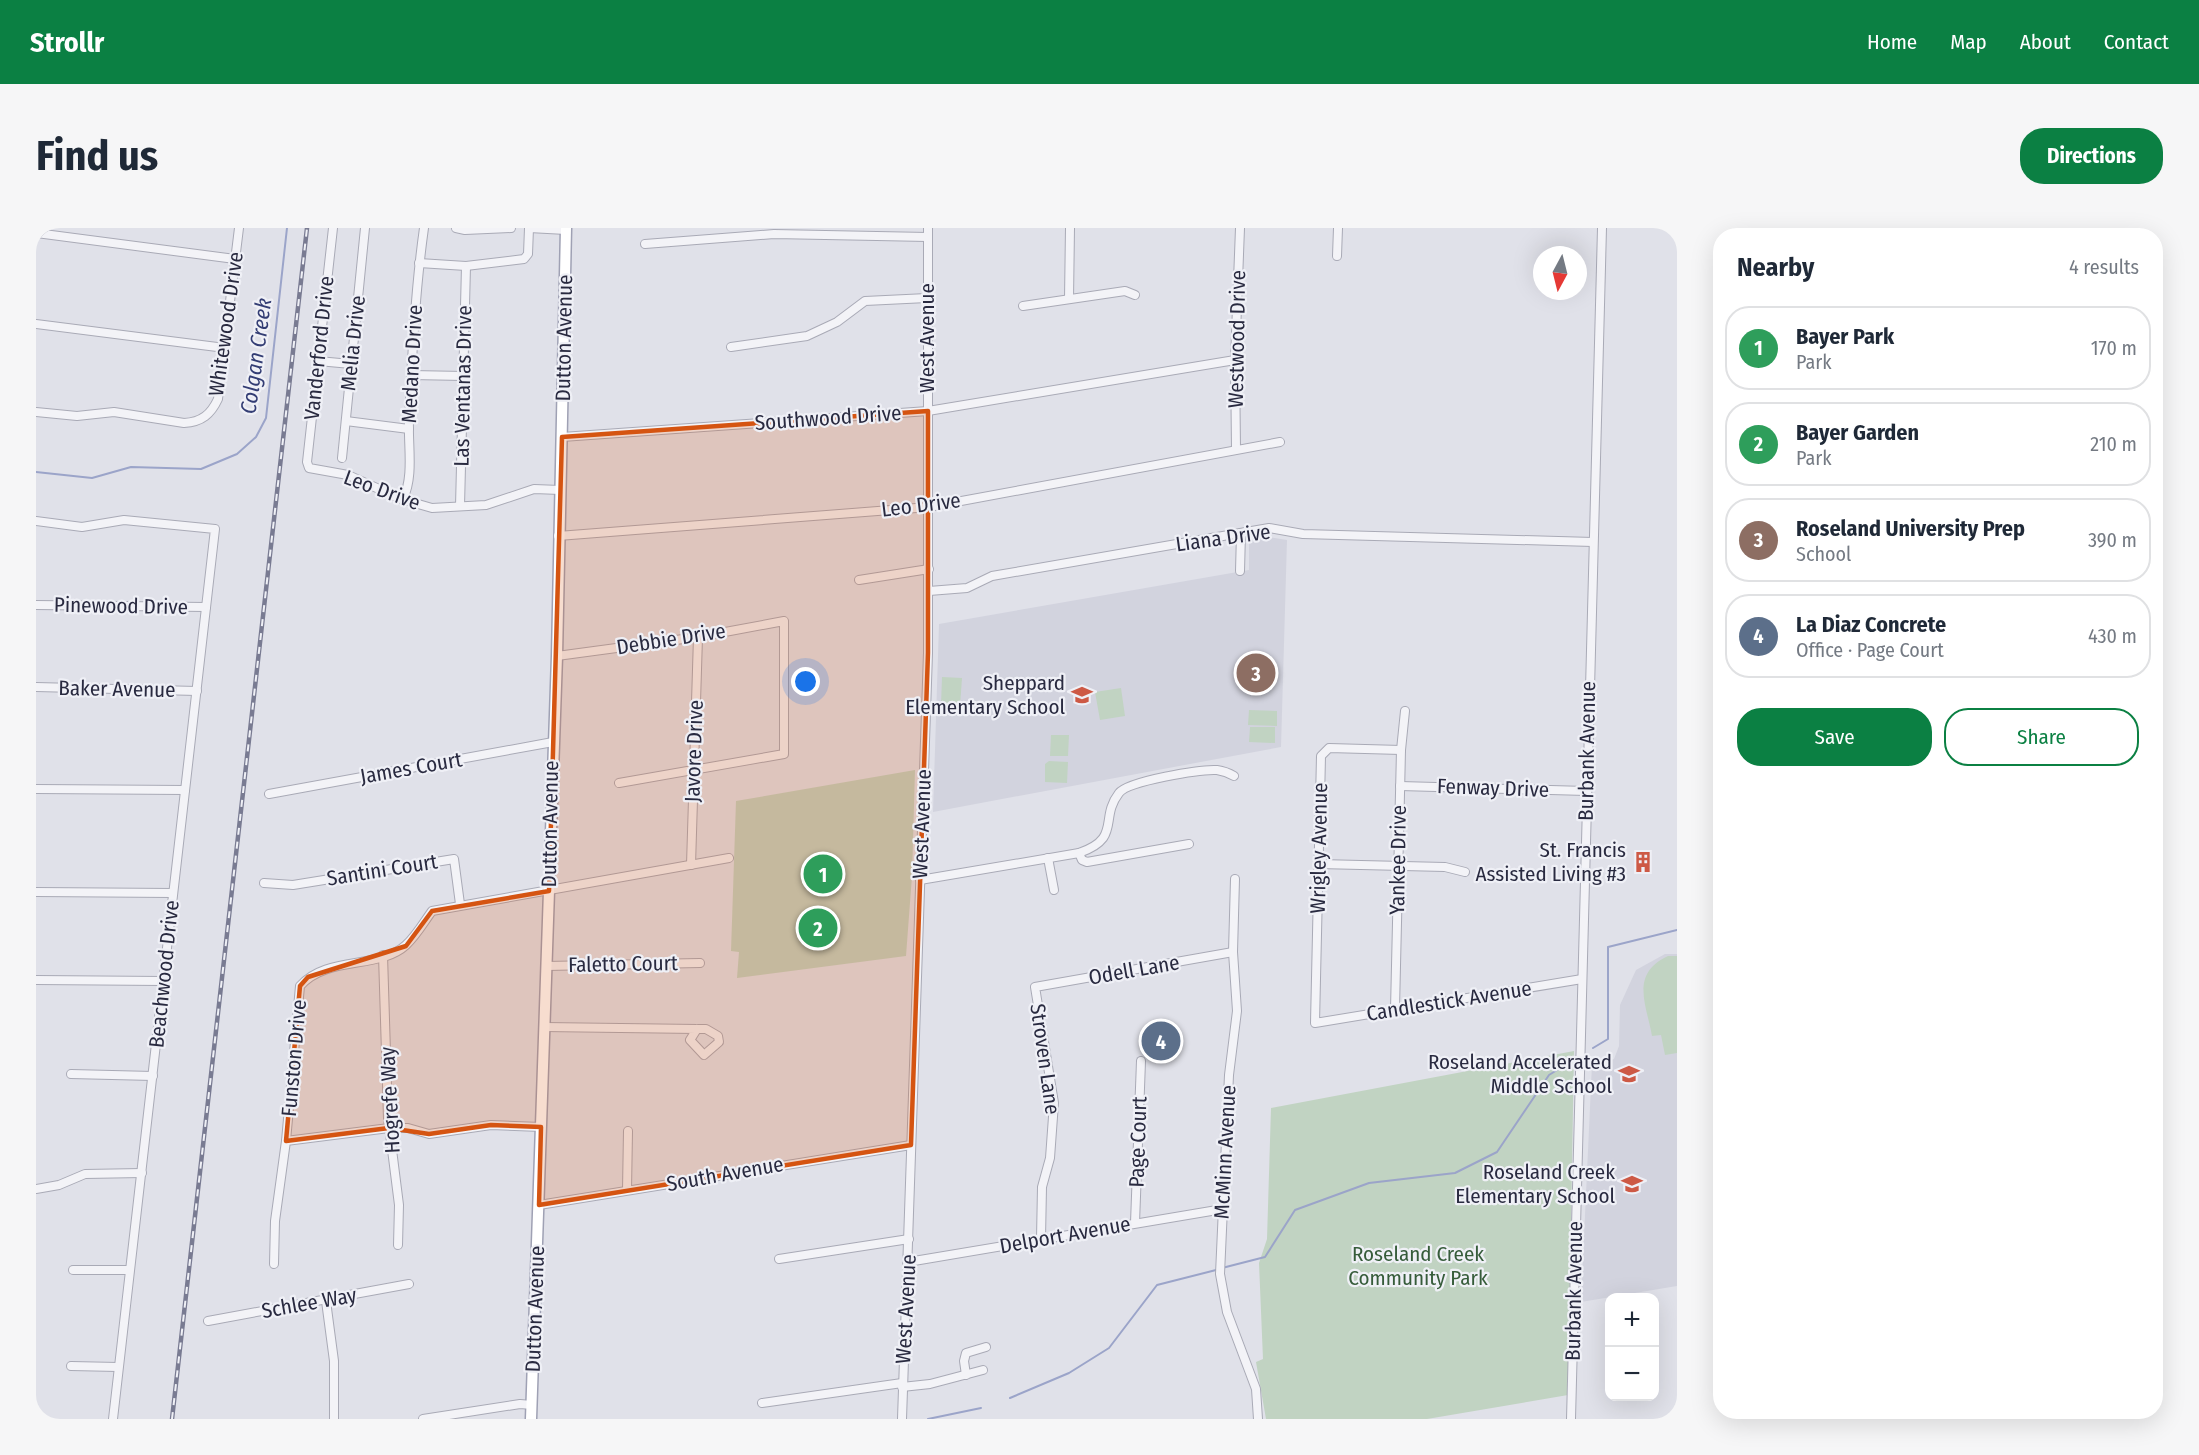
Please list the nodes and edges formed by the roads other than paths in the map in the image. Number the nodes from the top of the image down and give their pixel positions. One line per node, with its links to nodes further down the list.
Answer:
1 (239, 228): 18 (street, Whitewood Drive)
2 (333, 228): 29 (street, Vanderford Drive)
3 (365, 228): 30 (street, Melia Drive)
4 (424, 228): 19 (street, Medano Drive)
5 (456, 228): 12 (street)
6 (511, 228): 12 (street)
7 (529, 228): 13 (street); 20 (street)
8 (1070, 228): 23 (street)
9 (1239, 228): 28 (street, Westwood Drive)
10 (1338, 228): 17 (street)
11 (1602, 228): 49 (street, Burbank Avenue)
12 (477, 229)
13 (566, 229): 37 (main road, Dutton Avenue)
14 (36, 233): 18 (street)
15 (928, 233): 16 (street); 22 (street, West Avenue)
16 (645, 244)
17 (1337, 256)
18 (235, 260): 27 (street, Whitewood Drive)
19 (419, 263): 20 (street); 31 (street, Medano Drive)
20 (466, 266): 32 (street, Las Ventanas Drive)
21 (1135, 295): 23 (street)
22 (927, 298): 26 (street); 33 (street, West Avenue)
23 (1070, 299): 24 (street)
24 (1023, 306)
25 (36, 324): 27 (street)
26 (731, 347)
27 (225, 348): 34 (street, Whitewood Drive)
28 (1234, 360): 33 (street, Southwood Drive); 39 (street, Westwood Drive)
29 (318, 361): 30 (street); 41 (street, Vanderford Drive)
30 (351, 364): 35 (street, Melia Drive)
31 (411, 375): 32 (street); 36 (street, Medano Drive)
32 (464, 376): 44 (street, Las Ventanas Drive)
33 (928, 411): 37 (street, Southwood Drive); 45 (street, West Avenue)
34 (36, 412)
35 (346, 421): 36 (street); 40 (street, Melia Drive)
36 (409, 429): 43 (street, Medano Drive)
37 (562, 437): 42 (main road, Dutton Avenue)
38 (1280, 442): 39 (street, Leo Drive)
39 (1236, 449): 45 (street, Leo Drive)
40 (342, 458)
41 (309, 468): 43 (street, Leo Drive)
42 (560, 490): 44 (street, Leo Drive); 48 (main road, Dutton Avenue)
43 (403, 499): 44 (street, Leo Drive)
44 (460, 506)
45 (929, 507): 48 (street, Leo Drive); 50 (street, West Avenue)
46 (36, 521): 55 (street, Beachwood Drive)
47 (1241, 533): 49 (street, Liana Drive); 51 (street); 53 (street, Liana Drive)
48 (558, 536): 57 (main road, Dutton Avenue)
49 (1593, 542): 69 (street, Burbank Avenue)
50 (929, 569): 52 (street); 53 (street, West Avenue)
51 (1240, 571)
52 (859, 580)
53 (929, 591): 80 (street, West Avenue)
54 (36, 604): 55 (street, Pinewood Drive)
55 (206, 608): 59 (street, Beachwood Drive)
56 (698, 636): 57 (street, Debbie Drive); 63 (street, Javore Drive); 63 (street, Debbie Drive)
57 (557, 656): 61 (main road, Dutton Avenue)
58 (36, 687): 59 (street, Baker Avenue)
59 (197, 691): 68 (street, Beachwood Drive)
60 (1405, 711): 62 (street, Yankee Drive)
61 (553, 742): 70 (street, James Court); 82 (main road, Dutton Avenue)
62 (1401, 750): 66 (street, Yankee Drive); 75 (street, Wrigley Avenue)
63 (694, 770): 65 (street); 76 (street, Javore Drive)
64 (1234, 776): 72 (street)
65 (619, 783)
66 (1400, 786): 69 (street, Fenway Drive); 77 (street, Yankee Drive)
67 (36, 789): 68 (street)
68 (185, 790): 85 (street, Beachwood Drive)
69 (1586, 790): 92 (street, Burbank Avenue)
70 (269, 794)
71 (1189, 844): 72 (street)
72 (1078, 853): 74 (street)
73 (729, 858): 76 (street, Funston Drive)
74 (1048, 858): 80 (street); 83 (street)
75 (1319, 864): 77 (street); 96 (street, Wrigley Avenue)
76 (691, 865): 82 (street, Funston Drive)
77 (1398, 866): 78 (street); 95 (street, Yankee Drive)
78 (1465, 872)
79 (1235, 879): 87 (street, McMinn Avenue)
80 (920, 880): 106 (street, West Avenue)
81 (264, 883): 86 (street, Santini Court)
82 (549, 891): 86 (street, Funston Drive); 90 (main road, Dutton Avenue)
83 (1054, 891)
84 (36, 892): 85 (street)
85 (173, 893): 93 (street, Beachwood Drive)
86 (460, 904): 88 (street, Funston Drive)
87 (1233, 952): 94 (street, Odell Lane); 111 (street, McMinn Avenue)
88 (383, 956): 103 (street, Hogrefe Way); 105 (street, Funston Drive)
89 (700, 963): 90 (street, Faletto Court)
90 (546, 966): 97 (main road, Dutton Avenue)
91 (36, 980): 93 (street)
92 (1582, 980): 95 (street, Candlestick Avenue); 138 (street, Burbank Avenue)
93 (163, 981): 101 (street, Beachwood Drive)
94 (1035, 987): 113 (street, Stroven Lane)
95 (1395, 1009): 96 (street, Candlestick Avenue)
96 (1315, 1023)
97 (544, 1027): 98 (street); 102 (main road, Dutton Avenue)
98 (697, 1029)
99 (1141, 1061): 112 (street, Page Court)
100 (72, 1074): 101 (street)
101 (153, 1076): 107 (street, Beachwood Drive)
102 (541, 1127): 103 (street); 110 (main road, Dutton Avenue)
103 (389, 1128): 105 (street); 115 (street, Hogrefe Way)
104 (628, 1131): 109 (street)
105 (286, 1141): 118 (street, Funston Drive)
106 (911, 1145): 109 (street, South Avenue); 114 (street, West Avenue)
107 (142, 1173): 108 (street); 120 (street, Beachwood Drive)
108 (36, 1189)
109 (627, 1190): 110 (street, South Avenue)
110 (539, 1205): 131 (main road, Dutton Avenue)
111 (1223, 1209): 112 (street, Delport Avenue); 137 (street, McMinn Avenue)
112 (1135, 1223): 113 (street, Delport Avenue)
113 (1041, 1238): 117 (street, Delport Avenue)
114 (909, 1239): 116 (street); 117 (street, West Avenue)
115 (398, 1245)
116 (778, 1259)
117 (908, 1262): 129 (street, West Avenue)
118 (274, 1264)
119 (73, 1270): 120 (street)
120 (129, 1270): 126 (street, Beachwood Drive)
121 (409, 1284): 122 (street, Schlee Way)
122 (326, 1301): 123 (street, Schlee Way); 133 (street)
123 (208, 1321)
124 (986, 1347): 128 (street)
125 (71, 1366): 126 (street)
126 (118, 1367): 132 (street, Beachwood Drive)
127 (983, 1370): 128 (street)
128 (966, 1375): 129 (street)
129 (902, 1385): 130 (street); 136 (street, West Avenue)
130 (762, 1403)
131 (532, 1405): 134 (street); 135 (main road, Dutton Avenue)
132 (113, 1419)
133 (334, 1419)
134 (423, 1419)
135 (531, 1419)
136 (902, 1419)
137 (1258, 1419)
138 (1571, 1419)

